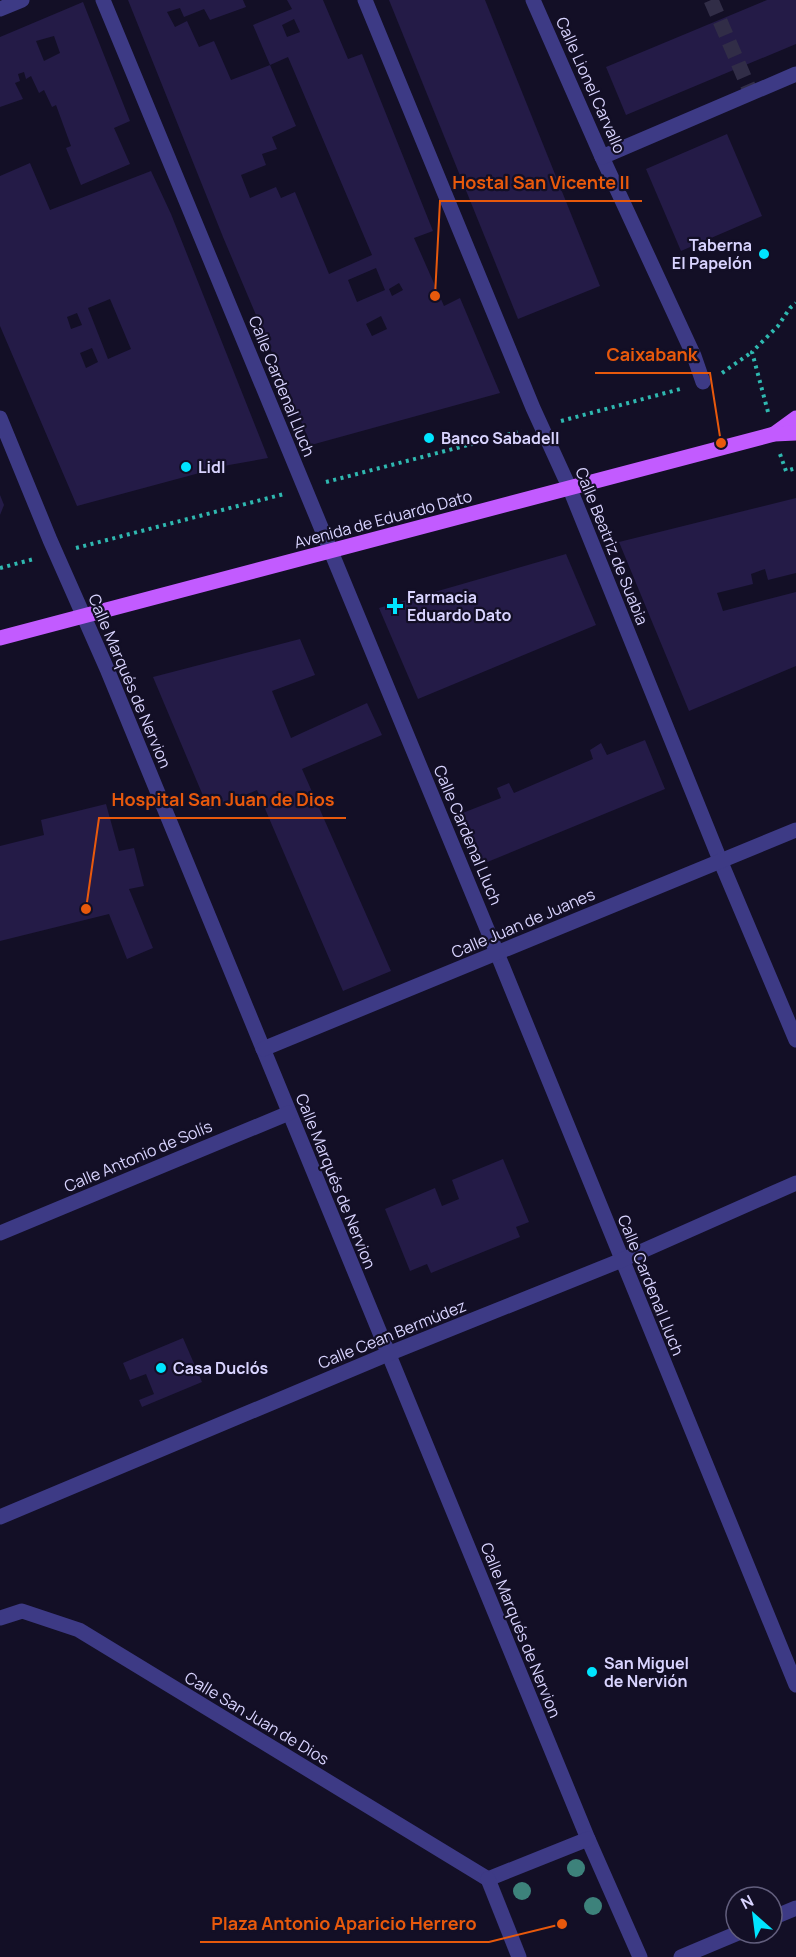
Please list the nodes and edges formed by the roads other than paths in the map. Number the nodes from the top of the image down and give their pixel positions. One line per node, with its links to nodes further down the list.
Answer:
1 (22, 0): 5 (street)
2 (103, 0): 14 (street, Calle Cardenal Lluch)
3 (365, 0): 13 (street, Calle Beatriz de Suabia)
4 (533, 0): 7 (street, Calle Lionel Carvallo)
5 (0, 9)
6 (796, 74): 7 (street)
7 (602, 157): 8 (street, Calle Lionel Carvallo)
8 (703, 382)
9 (796, 417): 12 (main road)
10 (0, 418): 15 (street, Calle Marqués de Nervion)
11 (796, 433): 12 (main road)
12 (774, 434): 13 (main road, Avenida de Eduardo Dato)
13 (570, 489): 14 (main road, Avenida de Eduardo Dato); 18 (street, Calle Beatriz de Suabia)
14 (330, 552): 15 (main road, Avenida de Eduardo Dato); 19 (street, Calle Cardenal Lluch)
15 (83, 616): 16 (main road, Avenida de Eduardo Dato); 21 (street, Calle Marqués de Nervion)
16 (0, 638)
17 (796, 830): 18 (street, Calle Juan de Juanes)
18 (720, 860): 19 (street, Calle Juan de Juanes); 20 (street, Calle Beatriz de Suabia)
19 (497, 953): 21 (street, Calle Juan de Juanes); 25 (street, Calle Cardenal Lluch)
20 (796, 1040)
21 (263, 1049): 22 (street, Calle Marqués de Nervion)
22 (289, 1113): 24 (street, Calle Antonio de Solís); 26 (street, Calle Marqués de Nervion)
23 (796, 1183): 25 (street, Calle Cean Bermúdez)
24 (0, 1233)
25 (622, 1260): 26 (street, Calle Cean Bermúdez); 29 (street, Calle Cardenal Lluch)
26 (388, 1354): 27 (street, Calle Cean Bermúdez); 30 (street, Calle Marqués de Nervion)
27 (0, 1517)
28 (0, 1618): 31 (street, Calle San Juan de Dios)
29 (796, 1685)
30 (588, 1839): 31 (street); 34 (street, Calle Marqués de Nervion)
31 (488, 1879): 33 (street)
32 (724, 1939): 35 (street)
33 (519, 1957)
34 (640, 1957)
35 (681, 1957)

